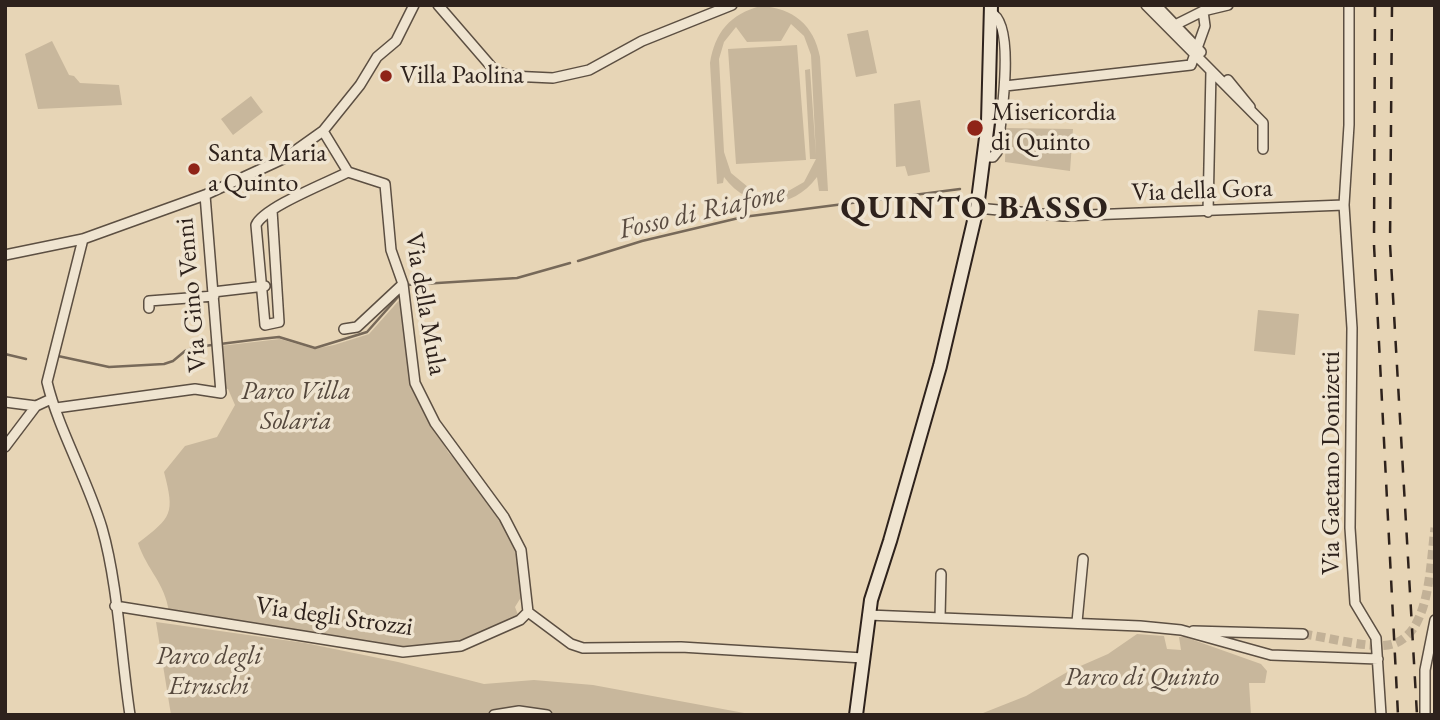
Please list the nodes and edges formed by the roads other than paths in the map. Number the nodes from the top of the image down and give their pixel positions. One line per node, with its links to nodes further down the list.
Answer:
1 (414, 5): 15 (street)
2 (438, 5): 3 (street)
3 (732, 5)
4 (1146, 5): 11 (street)
5 (1156, 5): 10 (street)
6 (1225, 5): 9 (street)
7 (1349, 5): 21 (street, Via Gaetano Donizetti)
8 (991, 9): 13 (street); 17 (main road)
9 (1203, 11): 10 (street); 11 (street)
10 (1175, 25): 11 (street)
11 (1196, 56): 12 (street); 13 (street); 14 (street)
12 (1211, 71): 14 (street); 25 (street)
13 (1005, 86): 17 (street)
14 (1251, 110): 16 (street)
15 (323, 131): 18 (street); 19 (street)
16 (1264, 149)
17 (984, 157): 22 (main road)
18 (255, 172): 20 (street); 23 (street)
19 (348, 172): 24 (street); 29 (street, Via della Mula)
20 (205, 195): 23 (street); 31 (street, Via Gino Venni)
21 (1345, 205): 25 (street, Via della Gora); 50 (street, Via Gaetano Donizetti)
22 (977, 208): 25 (street, Via della Gora); 43 (main road)
23 (156, 210): 26 (street)
24 (272, 210): 28 (street); 30 (street)
25 (1208, 212)
26 (83, 239): 27 (street); 34 (street)
27 (5, 255)
28 (275, 280): 30 (street); 30 (street)
29 (403, 284): 33 (street); 42 (street, Via della Mula)
30 (261, 286): 31 (street)
31 (213, 294): 32 (street); 37 (street, Via Gino Venni)
32 (149, 303)
33 (344, 328)
34 (51, 399): 36 (street); 37 (street)
35 (5, 402): 36 (street)
36 (36, 406): 38 (street)
37 (56, 408): 41 (street)
38 (5, 447)
39 (1083, 559): 46 (street)
40 (941, 574): 44 (street)
41 (114, 606): 42 (street, Via degli Strozzi); 52 (street)
42 (528, 612): 49 (street)
43 (868, 615): 44 (street); 49 (main road)
44 (940, 618): 46 (street)
45 (1435, 620): 51 (street)
46 (1077, 622): 47 (street)
47 (1181, 630): 48 (street); 50 (street)
48 (1303, 634)
49 (863, 658): 55 (main road)
50 (1378, 659): 56 (street, Via Gaetano Donizetti)
51 (1430, 696): 57 (street)
52 (130, 715)
53 (494, 715): 54 (street)
54 (547, 715)
55 (856, 715)
56 (1381, 715)
57 (1426, 715)

